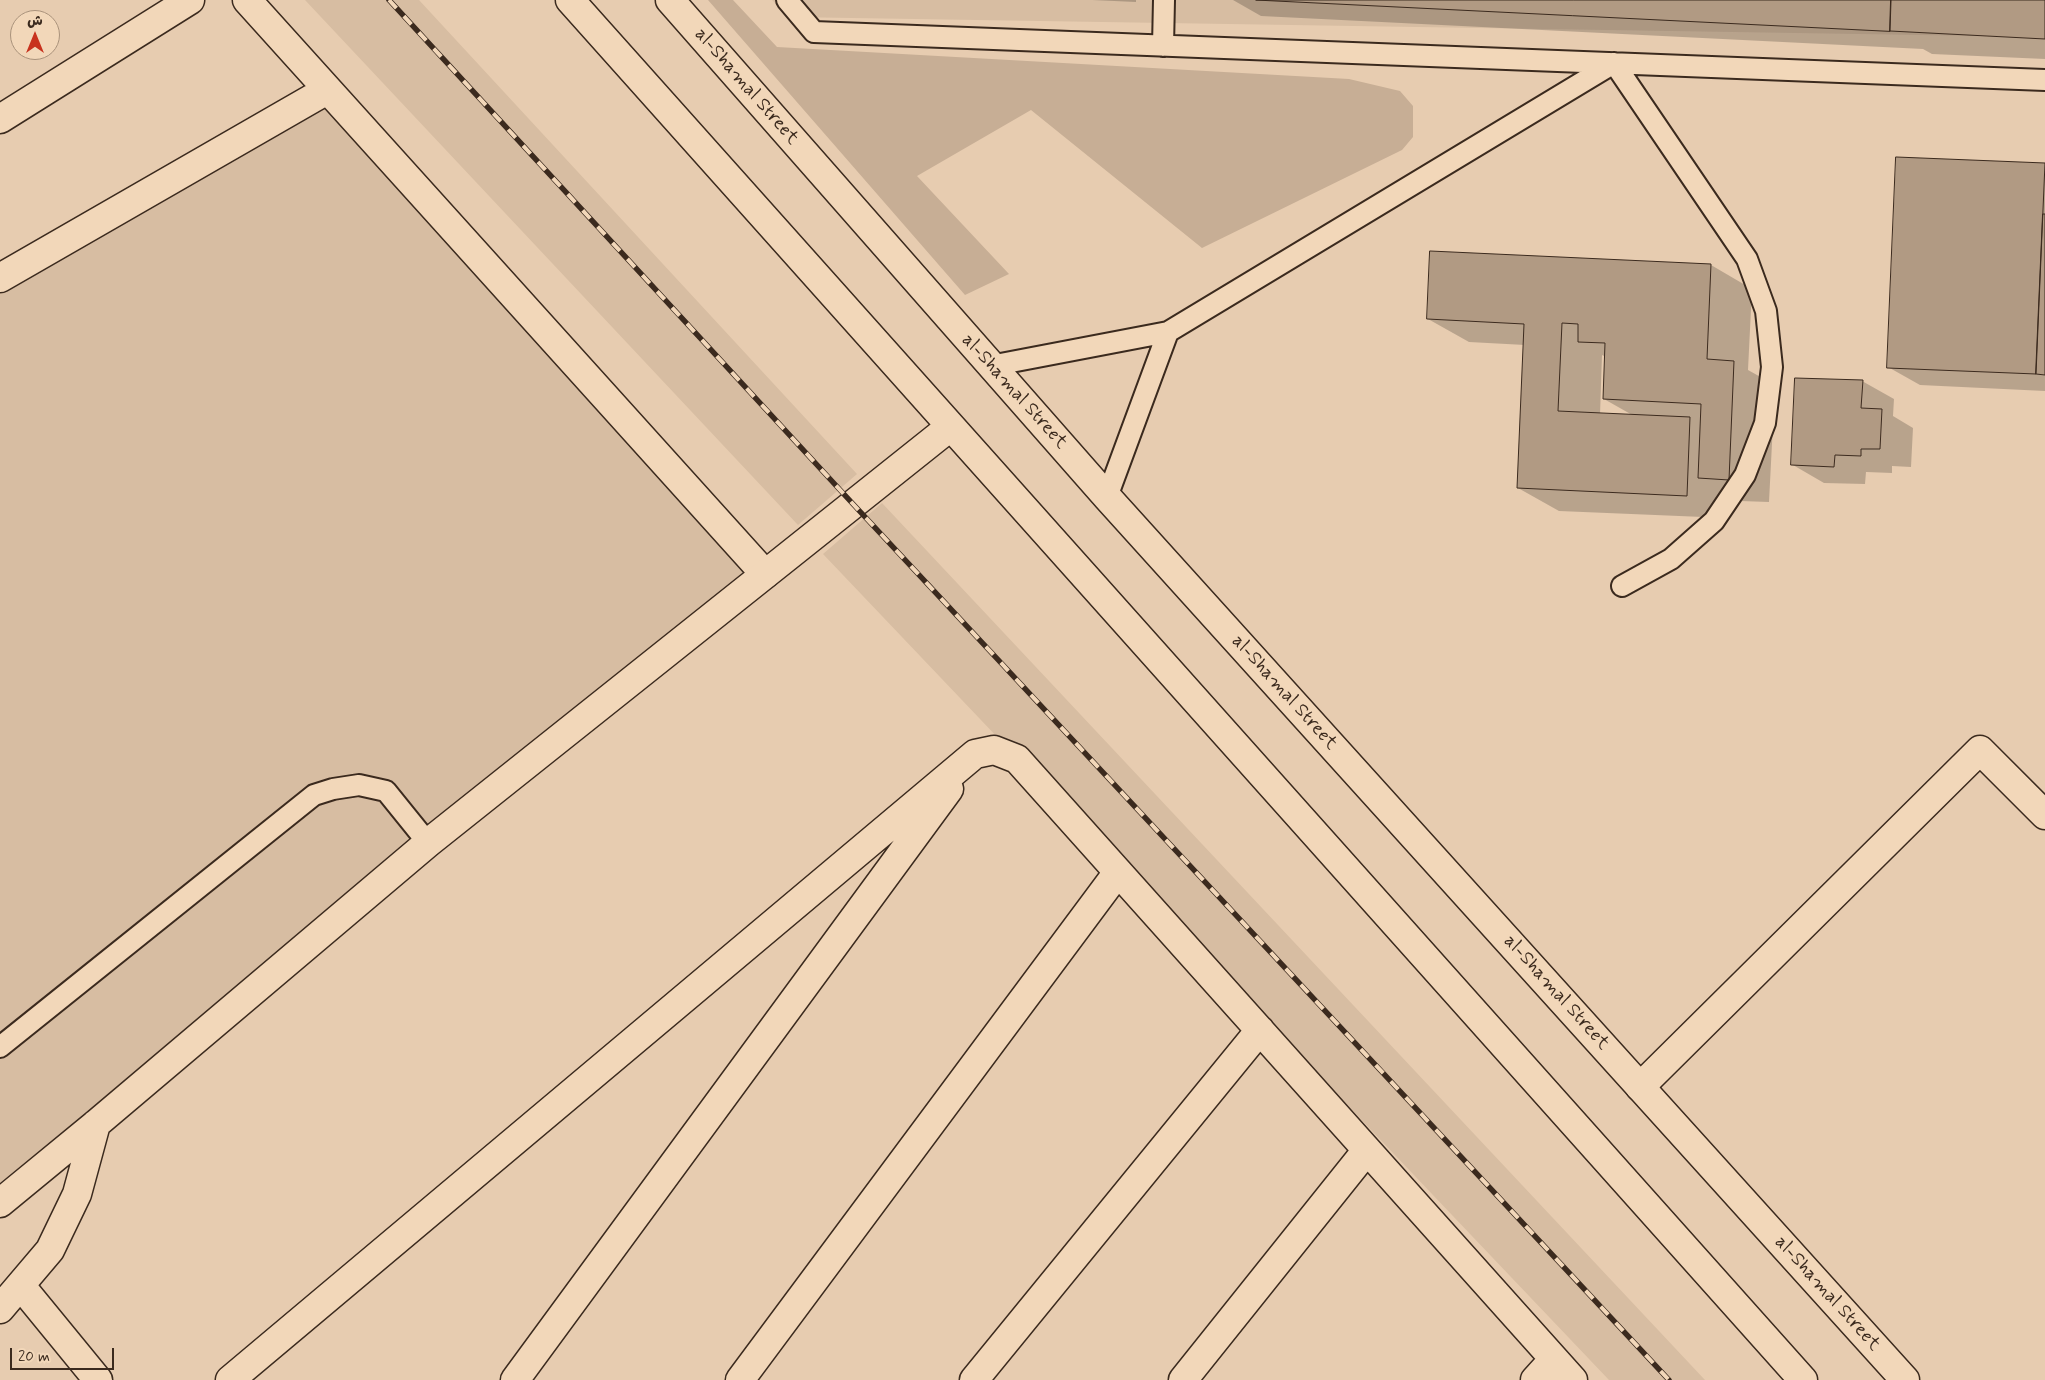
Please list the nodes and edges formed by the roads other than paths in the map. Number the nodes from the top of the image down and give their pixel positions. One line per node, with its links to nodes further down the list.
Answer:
1 (190, 0): 11 (main road)
2 (247, 0): 10 (main road)
3 (570, 0): 15 (main road)
4 (670, 0): 14 (main road, al-Shamal Street)
5 (787, 0): 7 (lane)
6 (1164, 0): 7 (lane)
7 (1163, 46): 8 (lane)
8 (1614, 63): 9 (lane); 13 (lane); 18 (lane)
9 (2045, 80)
10 (327, 90): 12 (main road); 17 (main road)
11 (0, 119)
12 (0, 278)
13 (1168, 332): 14 (lane); 16 (lane)
14 (990, 366): 16 (main road, al-Shamal Street)
15 (950, 427): 17 (main road); 31 (main road)
16 (1107, 497): 25 (main road, al-Shamal Street)
17 (765, 574): 21 (main road)
18 (1622, 586)
19 (975, 754): 22 (main road); 34 (main road); 35 (main road)
20 (2045, 815): 25 (main road)
21 (428, 843): 24 (lane); 26 (main road)
22 (1118, 872): 23 (main road); 36 (main road)
23 (1260, 1030): 27 (main road); 37 (main road)
24 (0, 1047)
25 (1640, 1087): 43 (main road, al-Shamal Street)
26 (96, 1124): 28 (main road); 29 (main road)
27 (1367, 1150): 32 (main road); 38 (main road)
28 (0, 1203)
29 (21, 1286): 30 (main road); 33 (main road)
30 (0, 1309)
31 (1781, 1353): 41 (main road); 42 (main road)
32 (1554, 1359): 39 (main road); 40 (main road)
33 (98, 1380)
34 (230, 1380)
35 (515, 1380)
36 (740, 1380)
37 (974, 1380)
38 (1183, 1380)
39 (1535, 1380)
40 (1573, 1380)
41 (1803, 1380)
42 (1812, 1380)
43 (1905, 1380)

